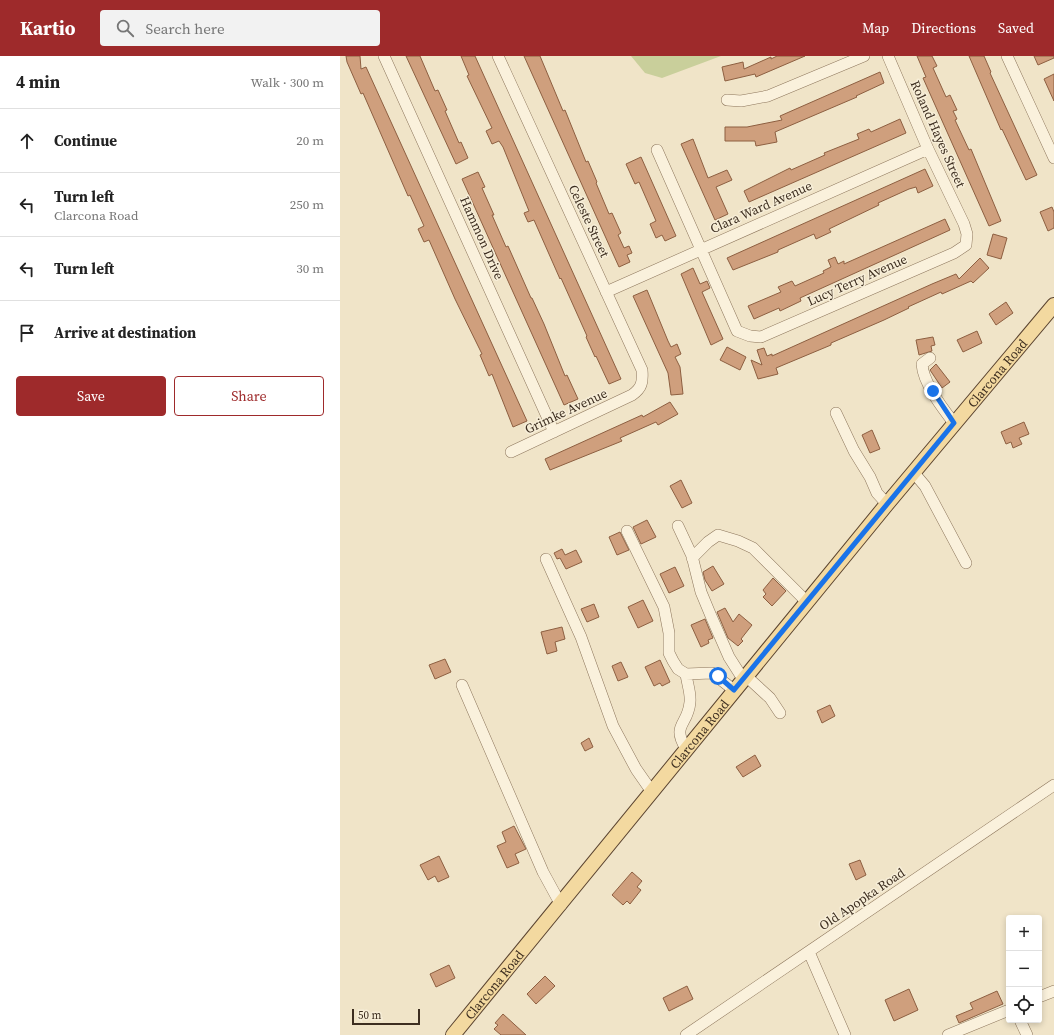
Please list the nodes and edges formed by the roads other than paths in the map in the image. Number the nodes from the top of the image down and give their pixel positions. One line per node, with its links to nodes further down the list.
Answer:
1 (384, 56): 18 (street, Hammon Drive)
2 (498, 56): 12 (street, Celeste Street)
3 (864, 56): 6 (street)
4 (888, 56): 7 (street, Roland Hayes Street)
5 (1007, 56): 9 (street)
6 (727, 100)
7 (928, 149): 10 (street, Roland Hayes Street); 11 (street, Clara Ward Avenue)
8 (657, 150): 11 (street)
9 (1054, 158)
10 (964, 224): 11 (street, Lucy Terry Avenue)
11 (701, 250): 12 (street, Clara Ward Avenue)
12 (606, 292): 15 (street, Celeste Street)
13 (1054, 305): 17 (main road, Clarcona Road)
14 (930, 358): 17 (street)
15 (632, 395): 18 (street, Grimke Avenue)
16 (836, 413): 21 (street)
17 (954, 423): 20 (main road, Clarcona Road)
18 (554, 432): 19 (street, Grimke Avenue)
19 (511, 452)
20 (914, 473): 21 (main road, Clarcona Road); 26 (street)
21 (887, 504): 27 (main road, Clarcona Road)
22 (678, 526): 24 (street)
23 (627, 531): 28 (street)
24 (692, 558): 27 (street); 29 (street)
25 (546, 559): 34 (street)
26 (966, 563)
27 (807, 602): 29 (main road, Clarcona Road)
28 (686, 674): 29 (street); 32 (street)
29 (741, 682): 31 (street); 32 (main road, Clarcona Road)
30 (462, 684): 35 (street)
31 (780, 713)
32 (686, 749): 34 (main road, Clarcona Road)
33 (1054, 785): 36 (street, Old Apopka Road)
34 (652, 792): 35 (main road, Clarcona Road)
35 (561, 905): 39 (main road, Clarcona Road)
36 (809, 952): 40 (street, Old Apopka Road); 41 (street)
37 (1006, 1011): 42 (street)
38 (1021, 1023): 43 (street)
39 (453, 1035)
40 (686, 1035)
41 (845, 1035)
42 (948, 1035)
43 (1027, 1035)

